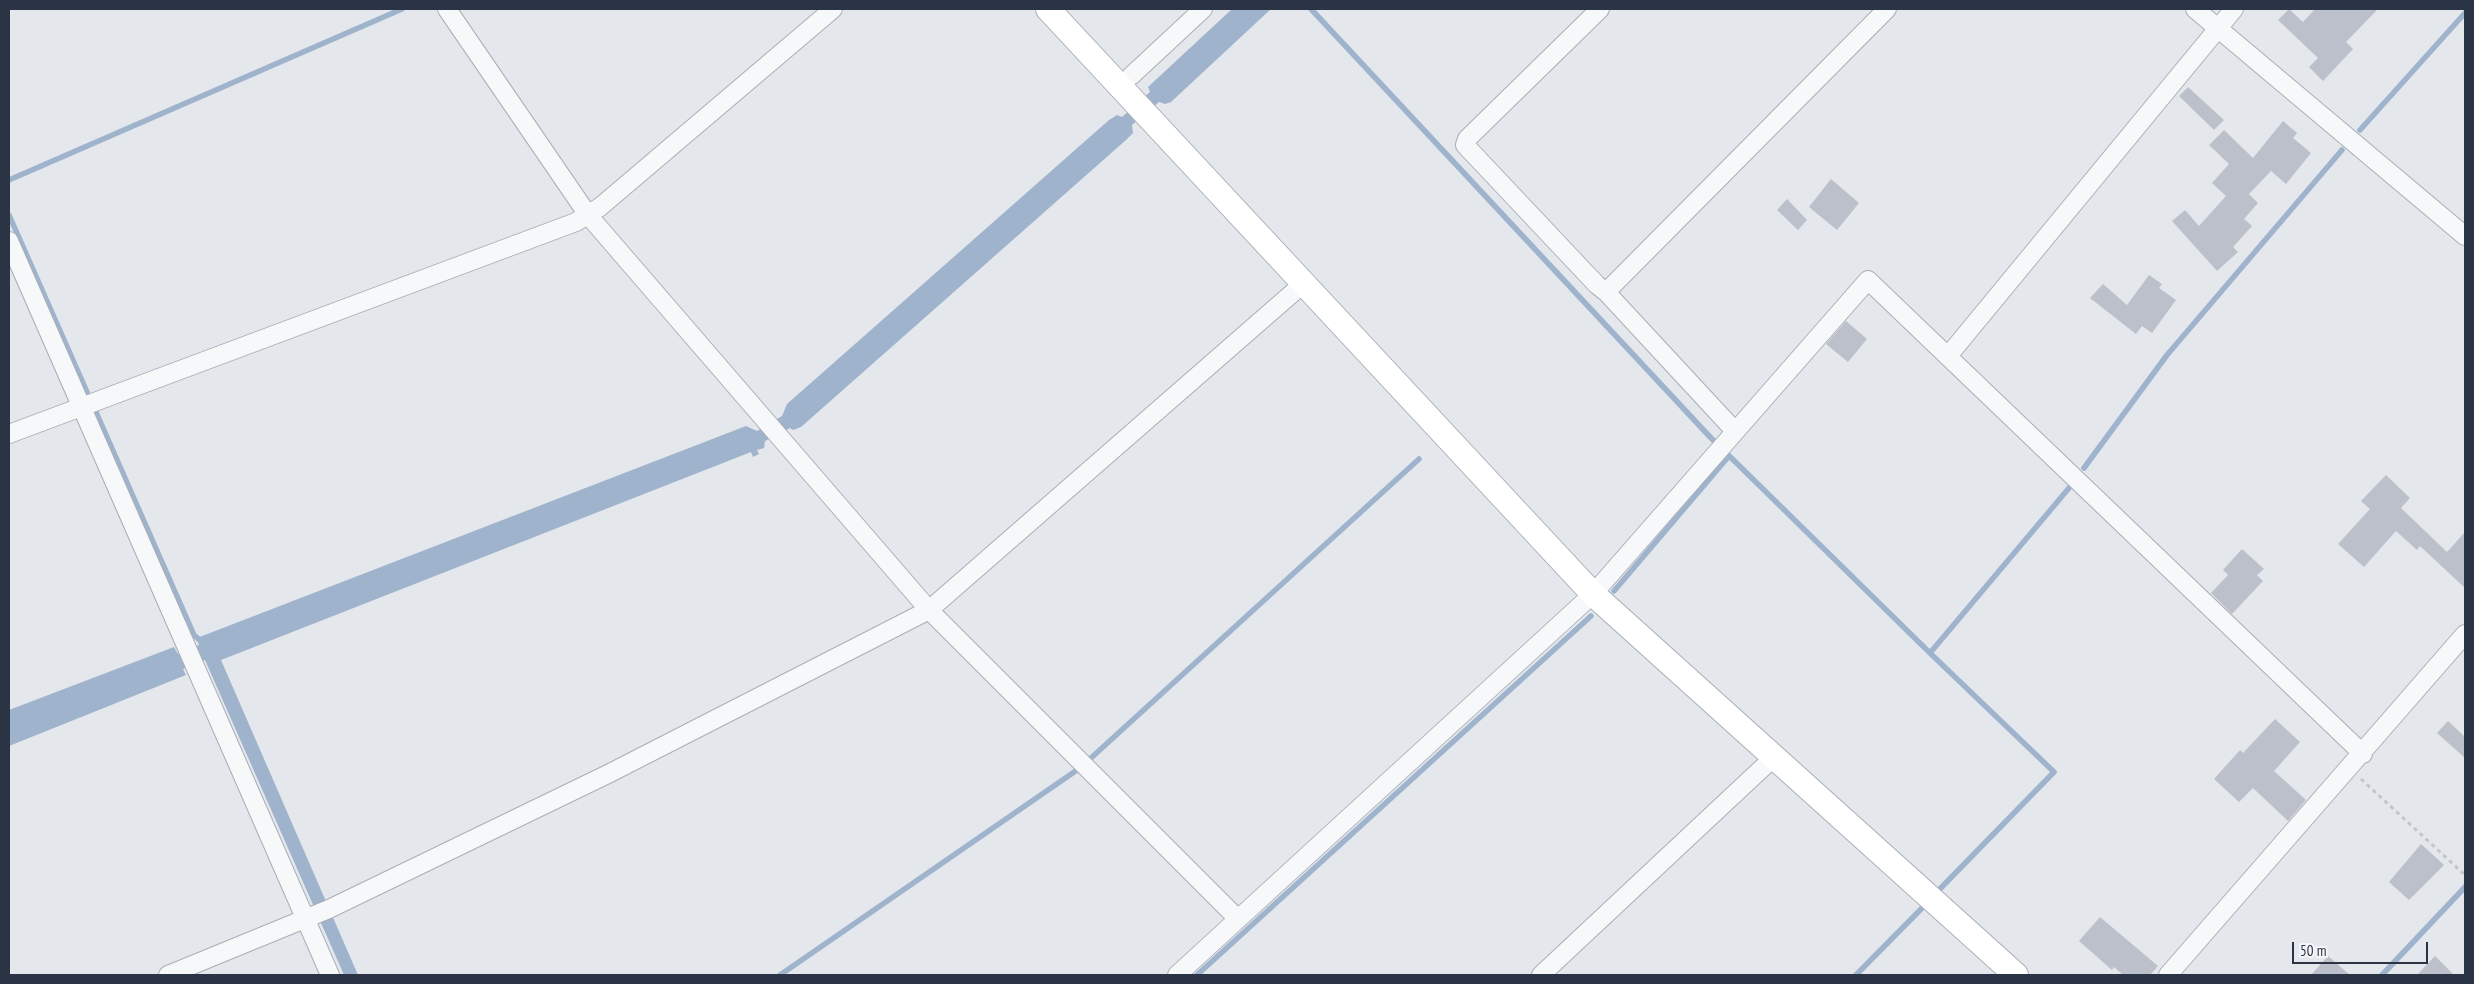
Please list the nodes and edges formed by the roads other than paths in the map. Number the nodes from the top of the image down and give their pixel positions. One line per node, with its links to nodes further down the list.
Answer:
1 (447, 9): 11 (street)
2 (833, 9): 11 (street)
3 (1048, 9): 10 (street)
4 (1203, 9): 10 (street)
5 (1600, 9): 15 (street)
6 (1887, 9): 15 (street)
7 (2195, 9): 9 (street)
8 (2234, 9): 9 (street)
9 (2218, 28): 12 (street); 16 (street)
10 (1130, 86): 14 (street)
11 (588, 215): 17 (street); 21 (street)
12 (2465, 236)
13 (9, 241): 17 (street)
14 (1304, 283): 20 (street); 21 (street)
15 (1606, 292): 19 (street)
16 (1948, 356): 19 (street); 23 (street)
17 (82, 406): 18 (street); 25 (street)
18 (9, 434)
19 (1725, 442): 20 (street)
20 (1593, 594): 24 (street); 26 (street)
21 (929, 610): 25 (street); 26 (street)
22 (2465, 634): 23 (street)
23 (2363, 754): 32 (street)
24 (1773, 758): 30 (street); 31 (street)
25 (318, 915): 27 (street); 28 (street)
26 (1238, 919): 29 (street)
27 (168, 975)
28 (330, 975)
29 (1177, 975)
30 (1541, 975)
31 (2016, 975)
32 (2168, 975)

